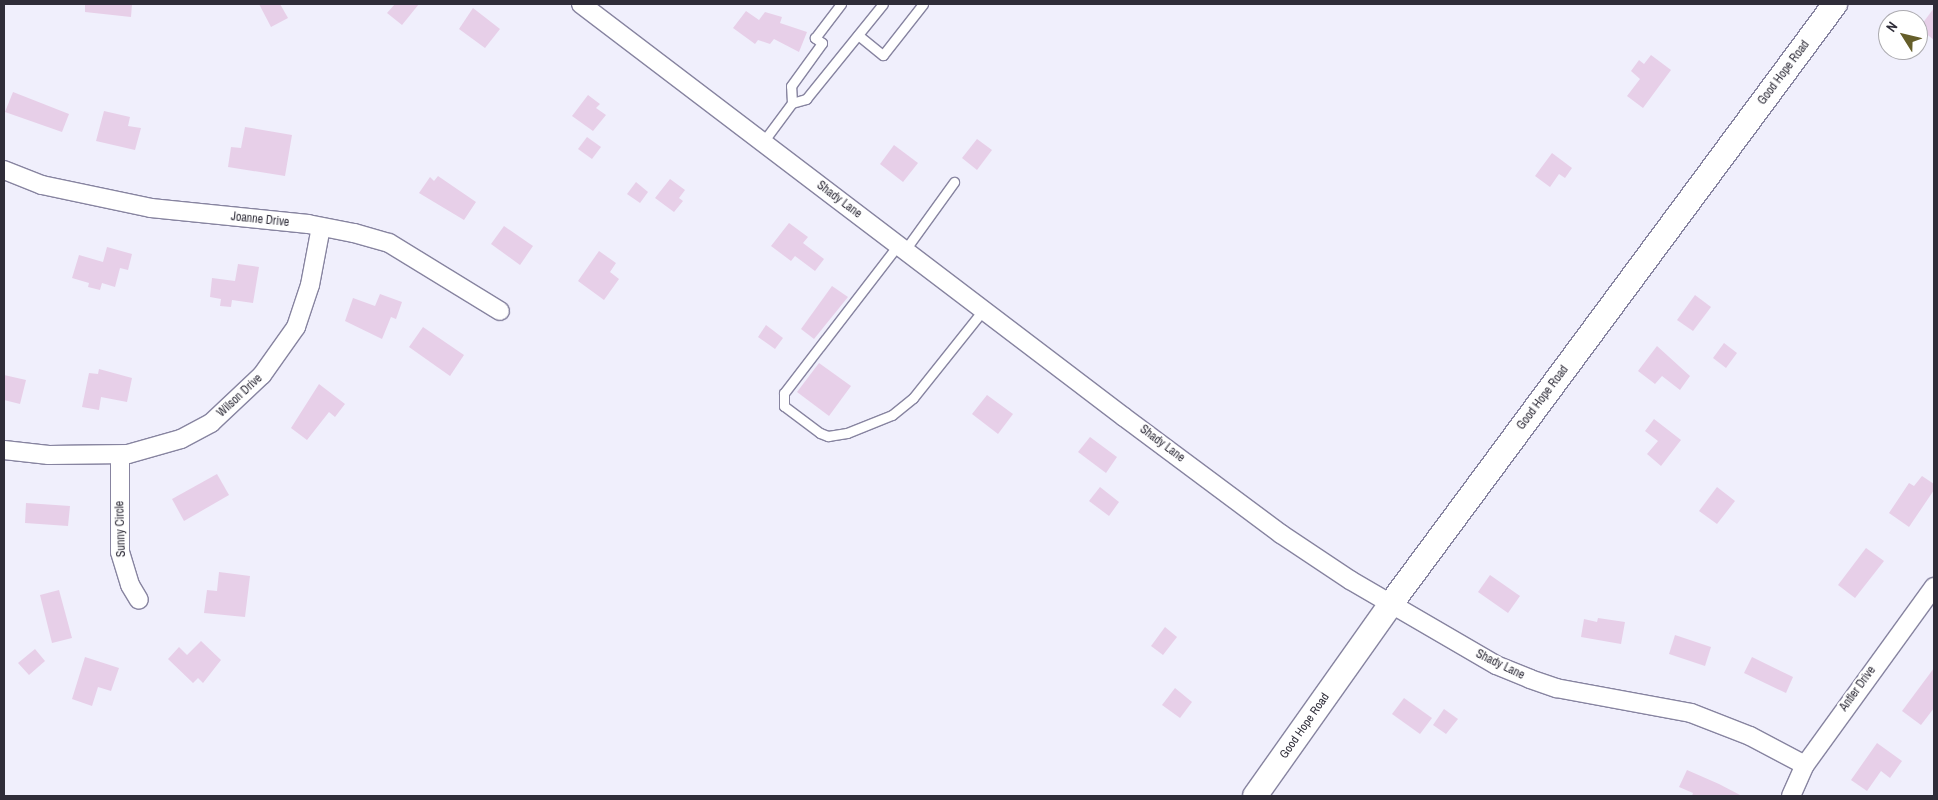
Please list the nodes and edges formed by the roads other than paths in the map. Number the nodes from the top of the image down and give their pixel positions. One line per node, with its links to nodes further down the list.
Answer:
1 (581, 4): 8 (street, Shady Lane)
2 (841, 4): 7 (lane)
3 (882, 4): 6 (lane)
4 (923, 4): 6 (lane)
5 (1836, 4): 19 (main road, Good Hope Road)
6 (858, 35): 7 (lane)
7 (792, 103): 8 (lane)
8 (763, 142): 12 (street, Shady Lane)
9 (4, 170): 11 (street, Joanne Drive)
10 (954, 182): 12 (lane)
11 (321, 227): 14 (street, Joanne Drive); 16 (street, Wilson Drive)
12 (902, 247): 13 (street, Shady Lane); 13 (lane)
13 (984, 308): 19 (street, Shady Lane)
14 (500, 311)
15 (4, 450): 16 (street, Wilson Drive)
16 (120, 455): 18 (street, Sunny Circle)
17 (1934, 586): 20 (street, Antler Drive)
18 (139, 600)
19 (1390, 605): 20 (street, Shady Lane); 21 (main road, Good Hope Road)
20 (1805, 766): 22 (street, Antler Drive)
21 (1255, 796)
22 (1791, 796)

